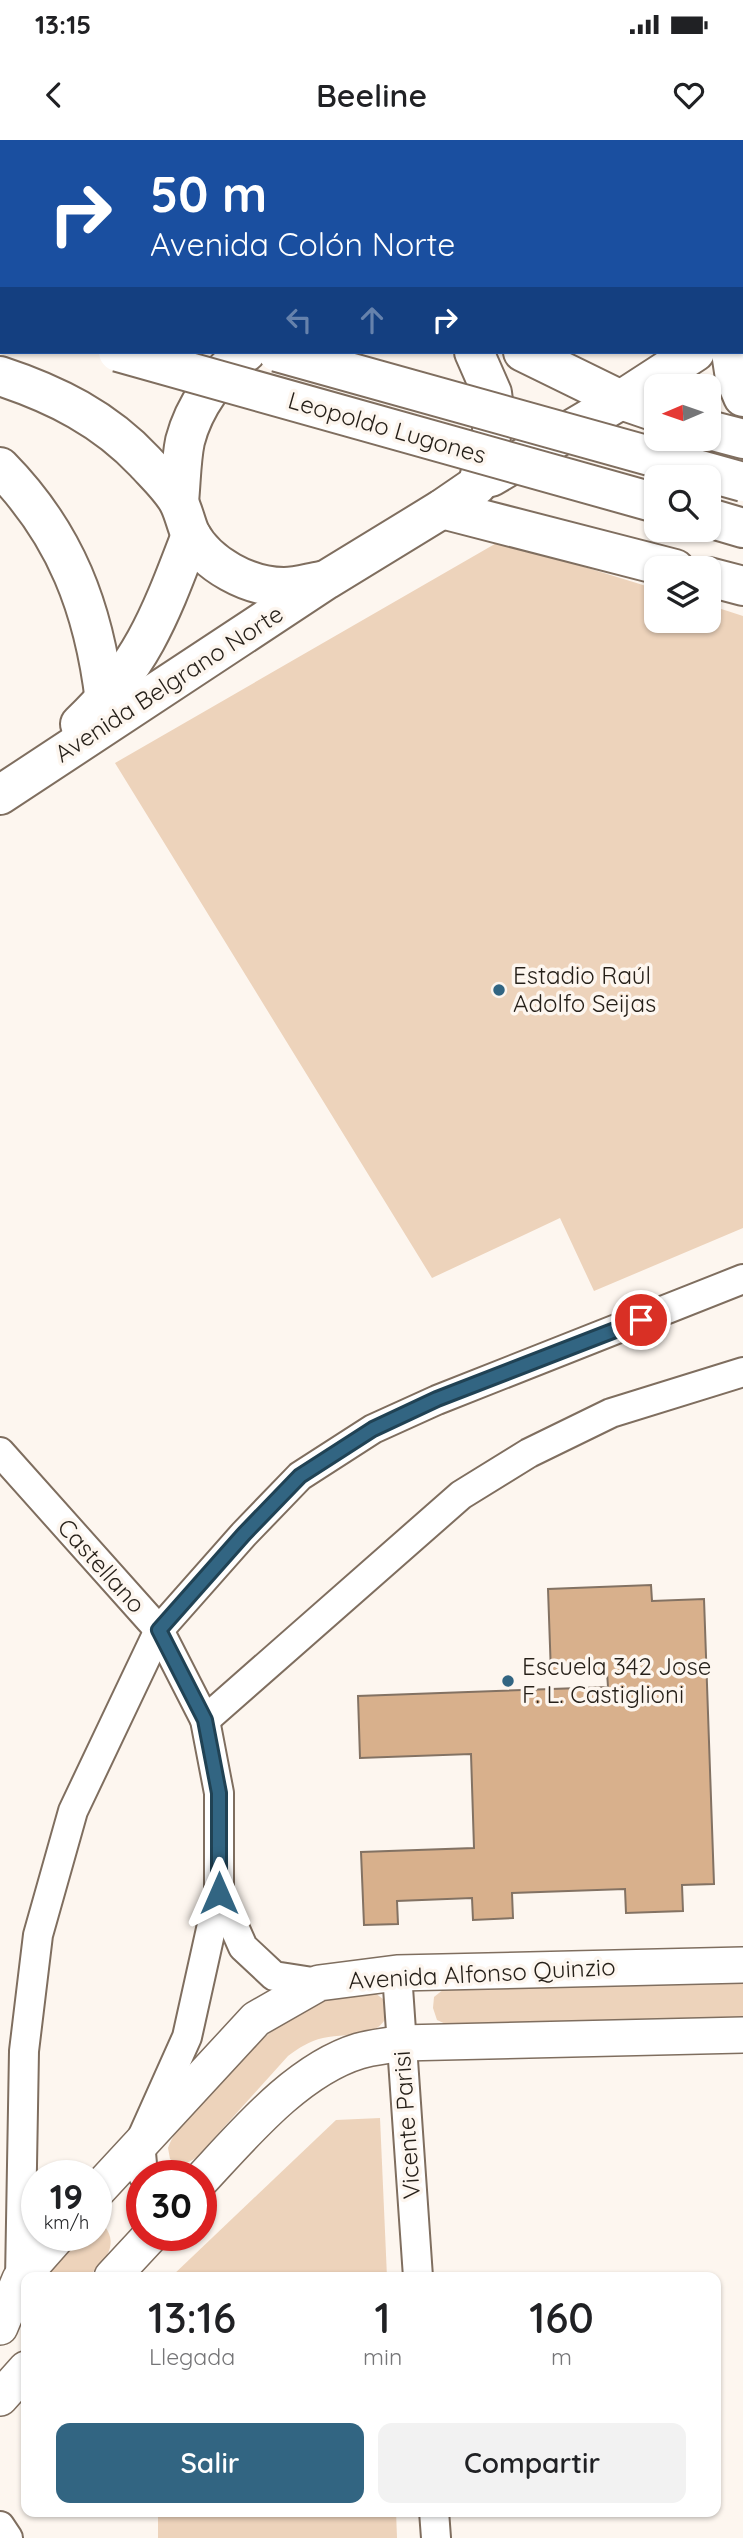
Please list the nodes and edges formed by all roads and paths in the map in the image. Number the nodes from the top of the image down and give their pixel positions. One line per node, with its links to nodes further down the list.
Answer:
1 (125, 354): 16 (main road, Leopoldo Lugones, bridge)
2 (243, 354): 18 (main road, Avenida Belgrano Norte)
3 (284, 354): 14 (main road, Leopoldo Lugones, bridge)
4 (475, 354): 15 (main road)
5 (527, 354): 10 (main road)
6 (693, 354): 10 (main road)
7 (731, 354): 9 (main road)
8 (0, 376): 18 (main road)
9 (743, 397)
10 (639, 406): 15 (main road)
11 (721, 433): 12 (main road)
12 (743, 439)
13 (0, 467): 25 (main road)
14 (743, 482)
15 (477, 485): 17 (main road, Avenida Belgrano Norte)
16 (644, 500)
17 (442, 509): 21 (main road); 22 (main road, Avenida Belgrano Norte)
18 (185, 518): 22 (main road); 25 (main road, Avenida Belgrano Norte)
19 (721, 522): 20 (main road)
20 (743, 528)
21 (644, 561)
22 (326, 580): 26 (main road, Avenida Belgrano Norte)
23 (721, 581): 24 (main road)
24 (743, 586)
25 (105, 701): 26 (main road, Avenida Belgrano Norte)
26 (6, 791)
27 (743, 1279): 30 (street)
28 (743, 1372): 31 (street)
29 (0, 1452): 30 (street, Castellano)
30 (159, 1630): 31 (street, Castellano); 46 (street)
31 (205, 1720): 32 (street, Castellano)
32 (219, 1893): 35 (street, Castellano); 38 (street, Castellano)
33 (743, 1965): 34 (street, Avenida Alfonso Quinzio)
34 (397, 1973): 35 (street, Avenida Alfonso Quinzio); 37 (street, Vicente Parisi)
35 (319, 1983): 38 (street, Avenida Alfonso Quinzio)
36 (743, 2035): 37 (street)
37 (401, 2043): 39 (street); 45 (street, Vicente Parisi)
38 (142, 2159): 40 (street, Avenida Alfonso Quinzio)
39 (217, 2164)
40 (112, 2181)
41 (45, 2251): 43 (street)
42 (136, 2251): 44 (street)
43 (26, 2272)
44 (117, 2272)
45 (418, 2272)
46 (20, 2279): 47 (street)
47 (0, 2327)
48 (21, 2375): 49 (street)
49 (0, 2398)
50 (435, 2517): 53 (street)
51 (0, 2526): 52 (street)
52 (8, 2538)
53 (436, 2538)

